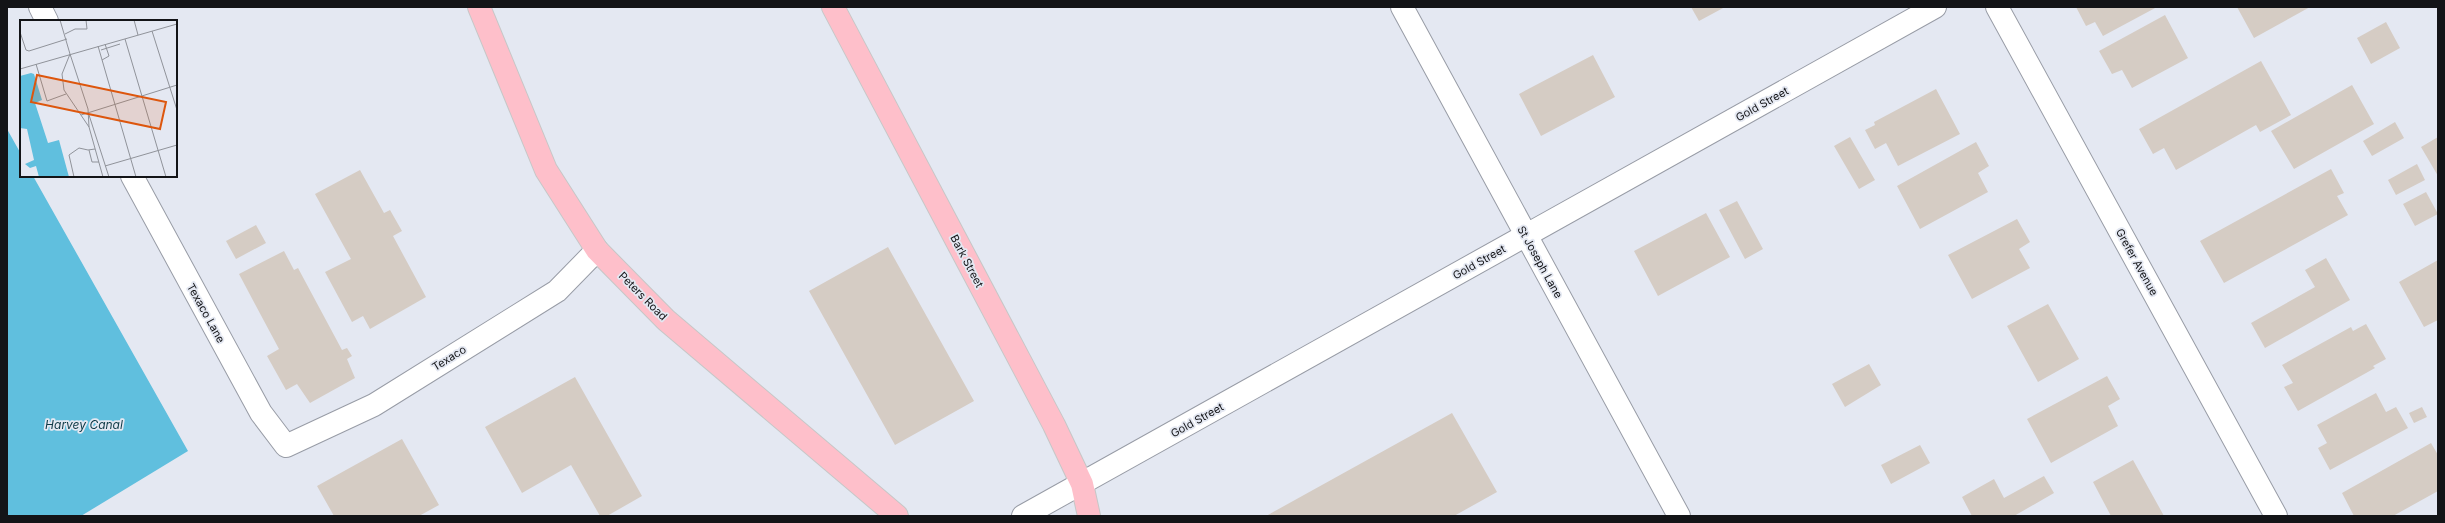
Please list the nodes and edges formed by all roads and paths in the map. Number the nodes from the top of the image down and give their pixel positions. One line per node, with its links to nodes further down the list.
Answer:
1 (40, 7): 7 (street)
2 (479, 7): 10 (main road, Peters Road)
3 (832, 7): 12 (main road, Bark Street)
4 (1402, 7): 9 (street, St Joseph Lane)
5 (1935, 7): 9 (street, Gold Street)
6 (1998, 7): 18 (street, Grefer Avenue)
7 (46, 20)
8 (133, 177): 11 (street, Texaco Lane)
9 (1526, 236): 12 (street, Gold Street); 17 (street, St Joseph Lane)
10 (597, 250): 11 (street, Texaco); 13 (main road, Peters Road)
11 (286, 446)
12 (1082, 484): 14 (street, Gold Street); 15 (main road); 16 (street, Bark Street)
13 (897, 516)
14 (1023, 516)
15 (1089, 516)
16 (1100, 516)
17 (1679, 516)
18 (2276, 516)

